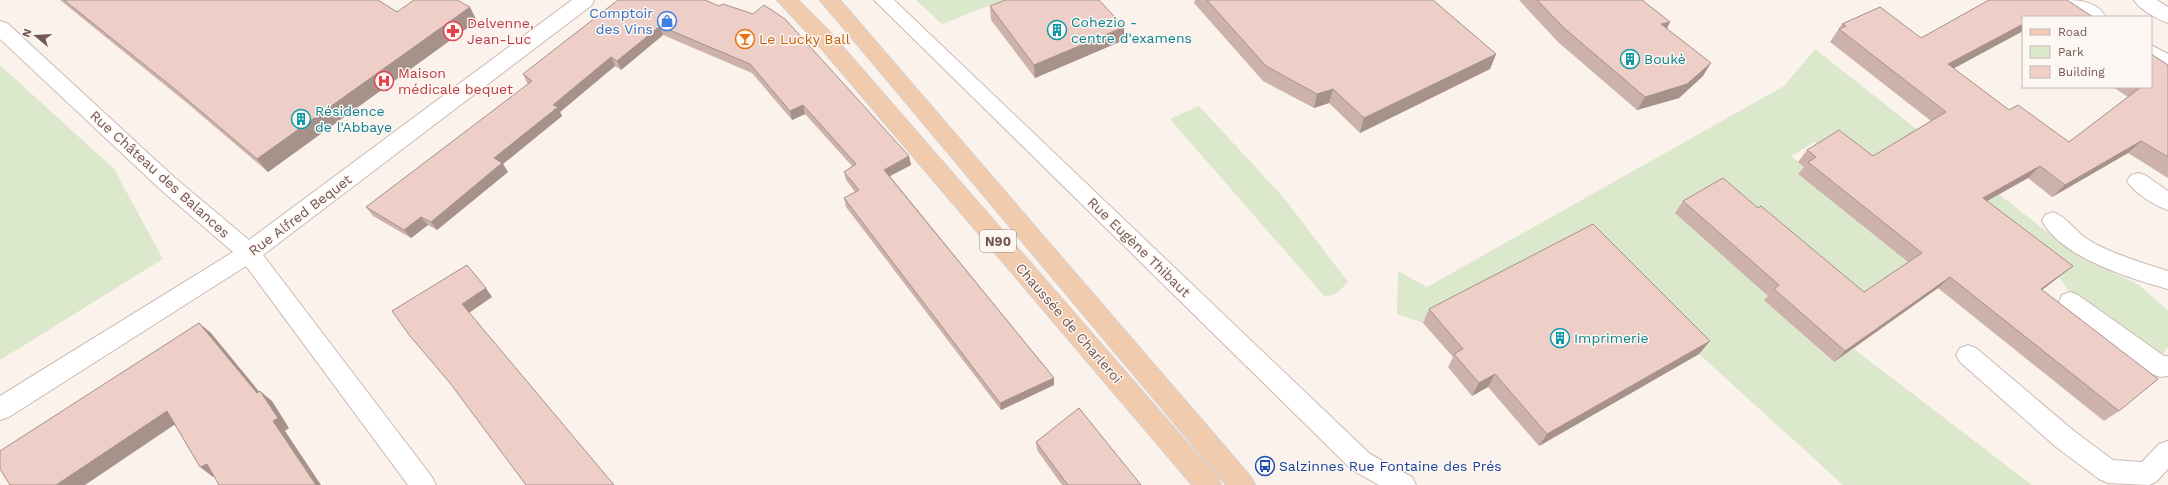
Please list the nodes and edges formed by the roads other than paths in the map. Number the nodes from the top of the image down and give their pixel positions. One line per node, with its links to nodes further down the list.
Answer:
1 (585, 0): 15 (street, Rue Alfred Bequet)
2 (786, 0): 23 (main road, Chaussée de Charleroi / N90)
3 (829, 0): 24 (main road, Chaussée de Charleroi / N90)
4 (883, 0): 25 (street, Rue Eugène Thibaut)
5 (2070, 0): 7 (street)
6 (2143, 0): 8 (street)
7 (2095, 16)
8 (2168, 16)
9 (0, 28): 15 (street, Rue Château des Balances)
10 (2152, 53): 11 (street)
11 (2168, 63)
12 (2138, 181): 13 (street)
13 (2168, 202)
14 (2053, 221): 16 (street)
15 (249, 253): 20 (street, Rue Alfred Bequet); 22 (street, Rue Château des Balances)
16 (2168, 280)
17 (2070, 302): 19 (street)
18 (1968, 355): 21 (street)
19 (2168, 366)
20 (0, 409)
21 (2168, 452)
22 (423, 485)
23 (1208, 485)
24 (1242, 485)
25 (1403, 485)

